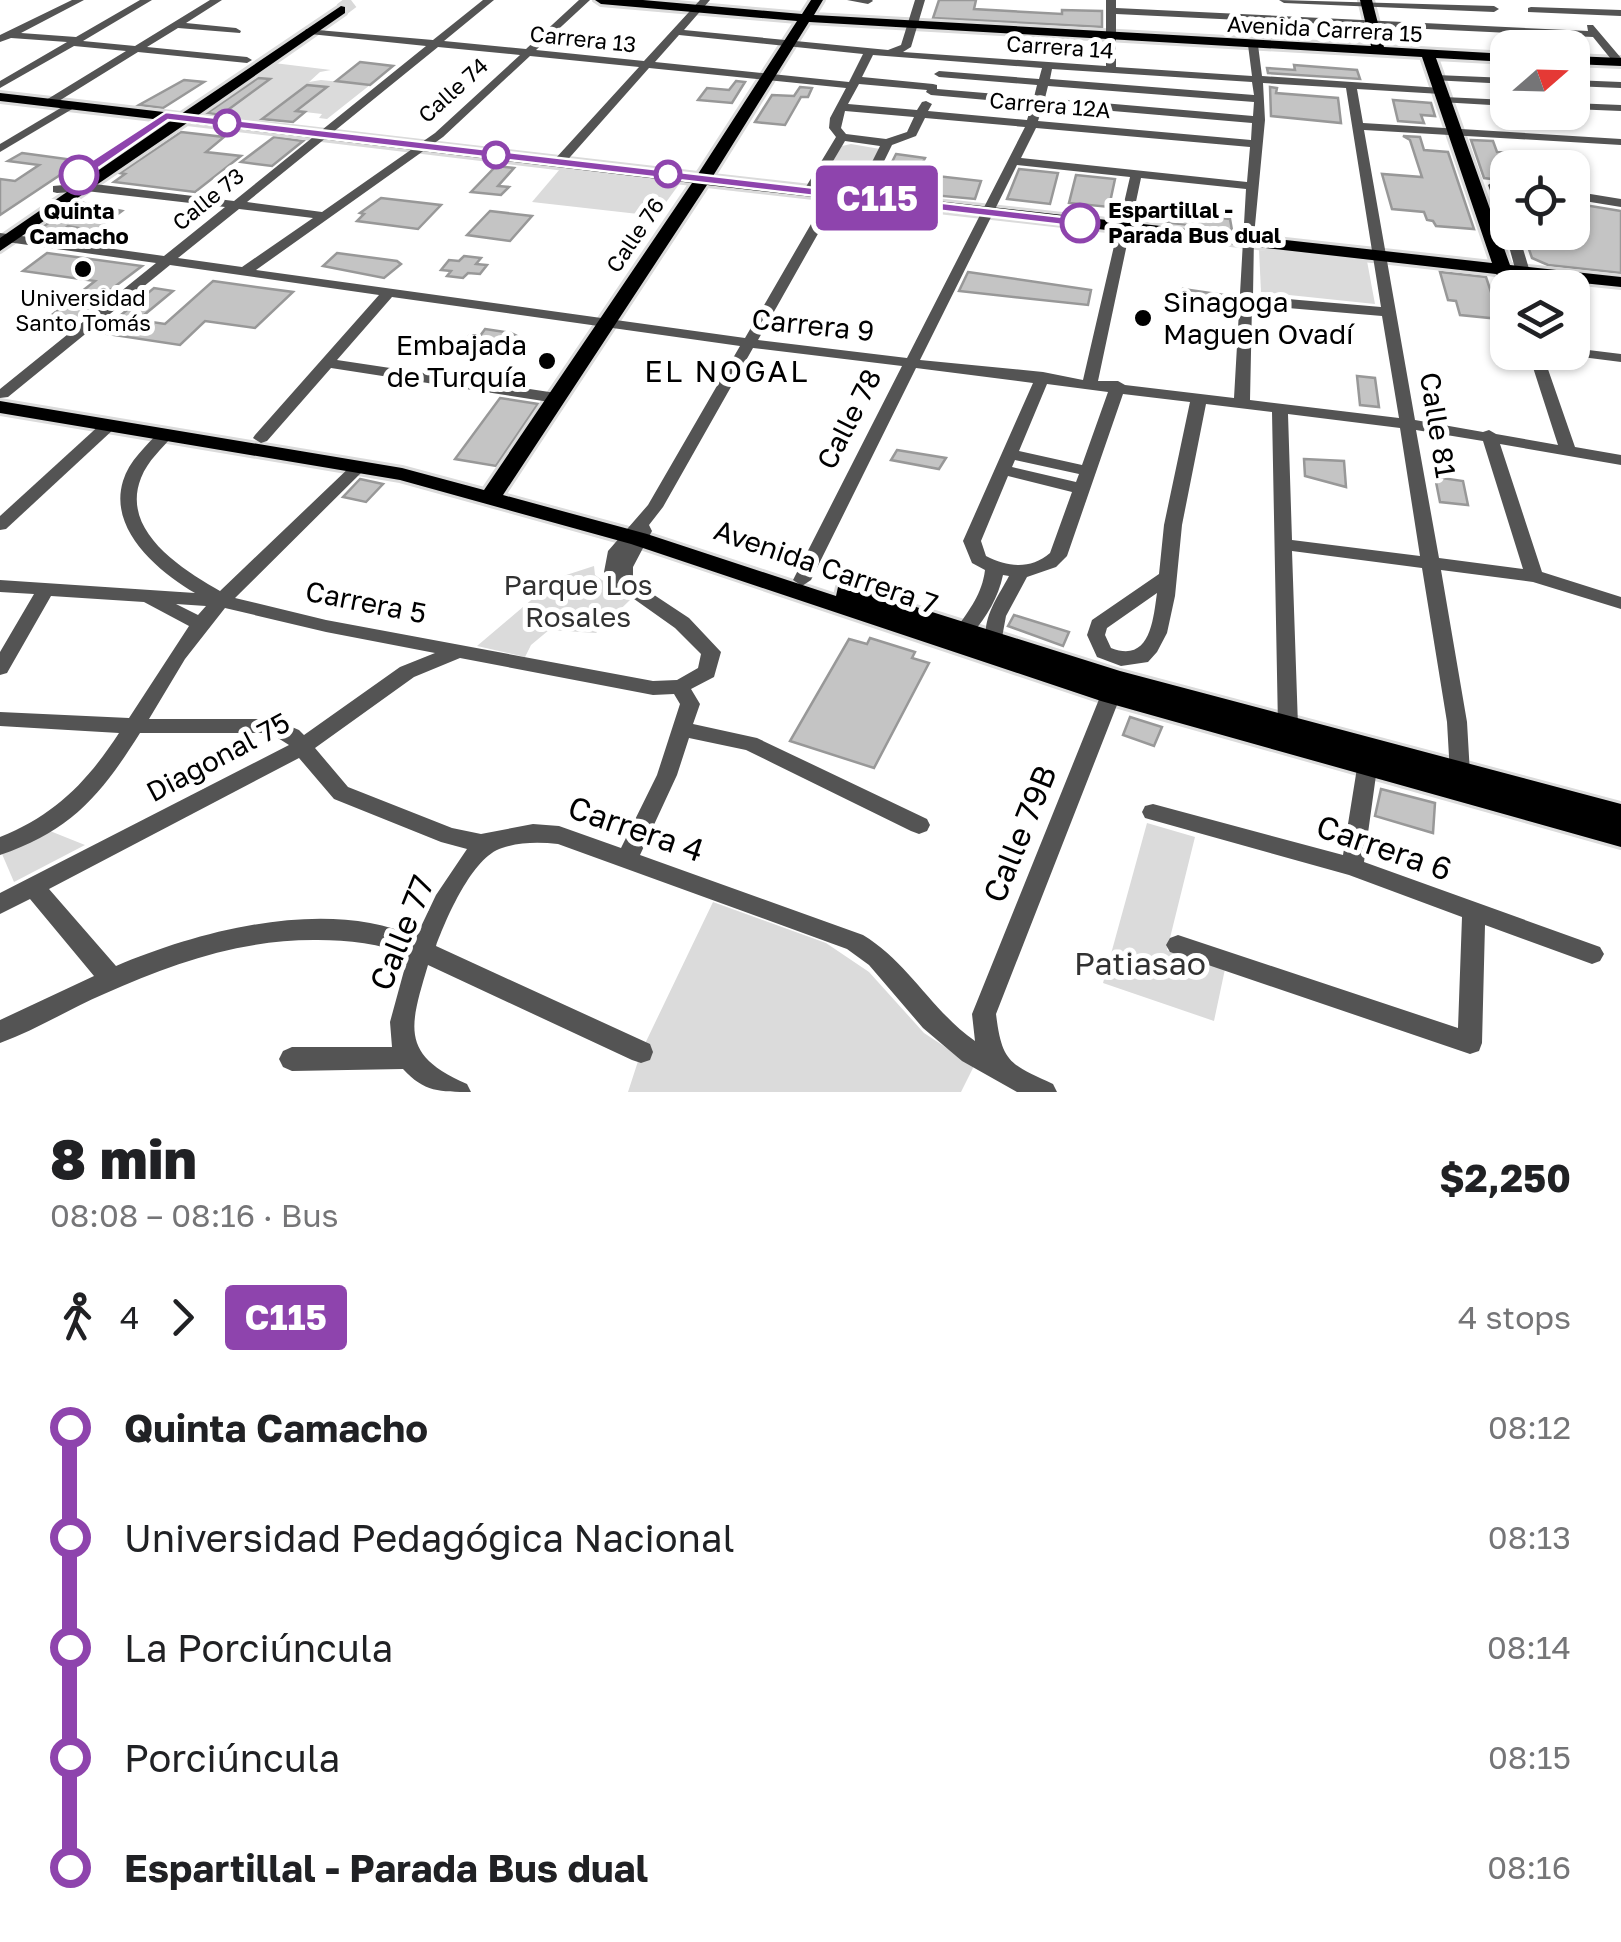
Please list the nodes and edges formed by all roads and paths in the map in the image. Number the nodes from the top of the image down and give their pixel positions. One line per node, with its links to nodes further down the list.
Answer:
1 (79, 0): 33 (street)
2 (146, 0): 35 (street)
3 (218, 0): 22 (street)
4 (489, 0): 36 (street, Calle 73)
5 (585, 0): 41 (street, Calle 74)
6 (602, 0): 15 (main road, Avenida Carrera 15)
7 (818, 0): 21 (main road, Calle 76)
8 (852, 0): 12 (street)
9 (920, 0): 23 (street)
10 (931, 0): 23 (street)
11 (1284, 0): 14 (street)
12 (868, 1)
13 (356, 2): 28 (main road)
14 (1367, 2): 16 (street); 24 (main road)
15 (701, 4): 21 (main road, Avenida Carrera 15); 29 (street)
16 (1490, 5)
17 (332, 6): 28 (main road); 47 (main road)
18 (1111, 6): 24 (street); 32 (street)
19 (1577, 12): 20 (street); 25 (street); 31 (street)
20 (1621, 13)
21 (806, 18): 23 (main road, Avenida Carrera 15); 34 (main road, Calle 76)
22 (177, 25): 26 (street); 38 (street)
23 (918, 25): 32 (main road, Avenida Carrera 15); 42 (street); 44 (street)
24 (1373, 26): 27 (street); 40 (main road)
25 (1548, 30)
26 (236, 31)
27 (1490, 31)
28 (310, 32): 36 (street, Carrera 13); 75 (main road)
29 (676, 32): 34 (street, Carrera 14); 50 (street)
30 (1590, 34): 31 (street)
31 (1596, 34): 49 (street)
32 (1111, 36): 37 (main road, Avenida Carrera 15); 52 (street)
33 (3, 38): 35 (street)
34 (791, 42): 39 (street, Carrera 14); 53 (main road, Calle 76)
35 (72, 43): 38 (street); 60 (street)
36 (435, 44): 41 (street, Carrera 13); 80 (street, Calle 73)
37 (1254, 44): 40 (main road, Avenida Carrera 15); 54 (street)
38 (138, 49): 47 (street); 67 (street)
39 (870, 51): 42 (street, Carrera 14); 56 (street)
40 (1379, 52): 43 (main road, Avenida Carrera 15)
41 (527, 53): 50 (street, Carrera 13); 85 (street, Calle 74)
42 (890, 53): 44 (street, Carrera 14)
43 (1428, 55): 45 (main road, Avenida Carrera 15); 63 (main road)
44 (924, 56): 46 (street, Carrera 14)
45 (1490, 57)
46 (945, 59): 51 (street, Carrera 14); 58 (street)
47 (248, 60): 74 (main road)
48 (1590, 61): 49 (main road)
49 (1620, 62)
50 (646, 65): 53 (street, Carrera 13); 87 (street)
51 (1048, 66): 52 (street, Carrera 14); 55 (street, Calle 78)
52 (1111, 70): 54 (street, Carrera 14)
53 (769, 78): 56 (street, Carrera 13); 90 (main road, Calle 76)
54 (1259, 80): 62 (street, Carrera 14); 65 (street)
55 (1043, 82): 58 (street); 65 (street); 68 (street, Calle 78)
56 (854, 83): 58 (street, Carrera 13); 70 (street)
57 (1490, 83): 63 (street)
58 (934, 84): 68 (street, Carrera 13); 73 (street)
59 (1590, 84): 61 (street)
60 (0, 85)
61 (1621, 85)
62 (1351, 86): 63 (street, Carrera 14); 78 (street, Calle 81)
63 (1441, 90): 66 (street, Carrera 14); 79 (main road)
64 (0, 96): 67 (main road)
65 (1260, 99): 76 (street)
66 (1490, 100)
67 (50, 102): 69 (main road)
68 (1039, 102): 76 (street, Carrera 13); 77 (street, Calle 78)
69 (73, 105): 74 (main road); 86 (street)
70 (842, 107): 73 (street, Carrera 12A); 81 (street)
71 (1590, 107): 72 (street)
72 (1621, 108)
73 (922, 114): 77 (street, Carrera 12A); 83 (street)
74 (166, 116): 75 (main road); 95 (main road)
75 (186, 118): 80 (main road); 93 (main road)
76 (1259, 120): 84 (street)
77 (1032, 124): 84 (street, Carrera 12A); 88 (street, Calle 78)
78 (1356, 126): 79 (street); 107 (street, Calle 81)
79 (1455, 132): 82 (street); 92 (main road)
80 (324, 134): 85 (main road); 101 (street, Calle 73)
81 (842, 138): 83 (street); 96 (street)
82 (1621, 142)
83 (887, 143): 98 (street)
84 (1255, 144): 91 (street)
85 (423, 146): 87 (main road); 103 (street, Calle 74)
86 (0, 149)
87 (559, 162): 90 (main road)
88 (1011, 162): 89 (street); 102 (street, Calle 78)
89 (1136, 175): 91 (street); 104 (street)
90 (704, 178): 96 (main road); 119 (main road, Calle 76)
91 (1251, 186): 106 (street)
92 (1475, 186): 94 (main road); 109 (main road)
93 (86, 187): 95 (street); 101 (street); 105 (main road)
94 (1490, 187)
95 (57, 190): 105 (main road)
96 (810, 190): 97 (main road)
97 (835, 194): 98 (main road); 120 (street)
98 (860, 196): 102 (main road)
99 (1590, 198): 100 (street)
100 (1621, 203)
101 (236, 205): 103 (street); 108 (street, Calle 73)
102 (987, 212): 104 (main road); 123 (street, Calle 78)
103 (320, 215): 110 (street, Calle 74)
104 (1124, 228): 106 (main road); 127 (street)
105 (3, 238): 108 (street, Carrera 9)
106 (1248, 243): 107 (main road); 117 (street)
107 (1378, 258): 111 (main road); 118 (street, Calle 81)
108 (168, 261): 110 (street, Carrera 9); 130 (street, Calle 73)
109 (1508, 270)
110 (244, 272): 116 (street, Carrera 9)
111 (1490, 272)
112 (1590, 280): 113 (main road)
113 (1621, 282)
114 (1590, 286): 115 (main road)
115 (1621, 290)
116 (390, 291): 119 (street, Carrera 9); 124 (street)
117 (1247, 299): 118 (street); 132 (street)
118 (1389, 311): 134 (street, Calle 81)
119 (608, 321): 120 (street, Carrera 9); 131 (main road, Calle 76)
120 (749, 343): 123 (street, Carrera 9); 146 (street)
121 (1590, 354): 122 (street)
122 (1621, 358)
123 (912, 361): 126 (street, Carrera 9); 154 (street, Calle 78)
124 (328, 363): 131 (street); 138 (street)
125 (1541, 370): 139 (street)
126 (1043, 377): 127 (street, Carrera 9); 141 (street)
127 (1090, 383): 128 (street, Carrera 9)
128 (1118, 386): 129 (street, Carrera 9); 143 (street)
129 (1198, 397): 132 (street, Carrera 9); 153 (street)
130 (1, 398): 135 (main road, Avenida Carrera 7); 138 (main road, Avenida Carrera 7)
131 (556, 398): 144 (main road, Calle 76)
132 (1242, 402): 133 (street, Carrera 9)
133 (1280, 407): 134 (street, Carrera 9); 147 (street)
134 (1407, 424): 137 (street, Carrera 9); 148 (street, Calle 81)
135 (109, 425): 136 (main road, Avenida Carrera 7); 145 (street)
136 (166, 434): 142 (main road, Avenida Carrera 7); 150 (street)
137 (1489, 435): 139 (street, Carrera 9); 152 (street)
138 (261, 438): 144 (main road, Avenida Carrera 7)
139 (1568, 449): 140 (street, Carrera 9)
140 (1621, 460)
141 (1007, 462): 143 (street); 149 (street)
142 (359, 466): 144 (main road, Avenida Carrera 7); 158 (street)
143 (1085, 480): 151 (street)
144 (495, 490): 146 (main road, Avenida Carrera 7)
145 (0, 525)
146 (636, 533): 154 (main road, Avenida Carrera 7); 165 (street); 166 (main road, Avenida Carrera 7)
147 (1283, 544): 148 (street); 170 (street)
148 (1431, 563): 152 (street); 175 (street, Calle 81)
149 (994, 567): 151 (street); 161 (street)
150 (168, 570): 157 (street); 158 (street)
151 (1020, 572): 162 (street)
152 (1534, 576): 159 (street)
153 (1167, 577): 153 (street)
154 (802, 580): 161 (main road, Avenida Carrera 7)
155 (0, 586): 156 (street, Carrera 5)
156 (46, 589): 157 (street, Carrera 5); 164 (street)
157 (146, 596): 158 (street, Carrera 5); 160 (street)
158 (222, 601): 160 (street); 163 (street, Carrera 5)
159 (1621, 603)
160 (201, 624): 169 (street)
161 (966, 629): 162 (main road, Avenida Carrera 7)
162 (994, 638): 166 (main road, Avenida Carrera 7)
163 (458, 652): 165 (street, Carrera 5); 168 (street, Diagonal 75)
164 (0, 668)
165 (680, 687): 171 (street)
166 (1114, 687): 170 (main road, Avenida Carrera 7); 173 (main road, Avenida Carrera 7); 192 (street, Calle 79B)
167 (0, 719): 169 (street)
168 (336, 722): 172 (street, Diagonal 75); 174 (street)
169 (133, 726): 172 (street); 181 (street)
170 (1288, 726): 175 (main road, Avenida Carrera 7)
171 (684, 730): 178 (street); 183 (street)
172 (302, 747): 174 (street); 185 (street, Diagonal 75)
173 (1367, 768): 175 (main road); 179 (main road, Avenida Carrera 7); 184 (street)
174 (320, 772): 182 (street)
175 (1460, 774): 177 (main road, Avenida Carrera 7)
176 (1153, 812): 184 (street, Carrera 6)
177 (1621, 814)
178 (919, 825)
179 (1621, 836)
180 (494, 840): 182 (street, Calle 77); 183 (street, Carrera 4)
181 (0, 846)
182 (465, 850): 189 (street, Calle 77)
183 (627, 859): 193 (street, Carrera 4)
184 (1352, 868): 187 (street, Carrera 6)
185 (34, 888): 186 (street, Diagonal 75); 191 (street)
186 (1, 901)
187 (1474, 913): 188 (street); 190 (street, Carrera 6)
188 (1178, 945)
189 (424, 950): 191 (street); 195 (street, Calle 77); 196 (street)
190 (1592, 954)
191 (111, 978): 194 (street)
192 (984, 1014): 193 (street); 198 (street)
193 (932, 1020): 198 (street, Carrera 4)
194 (0, 1032)
195 (405, 1044): 197 (street); 199 (street)
196 (641, 1052)
197 (292, 1058)
198 (1012, 1077): 200 (street, Carrera 4)
199 (458, 1092)
200 (1044, 1092)

